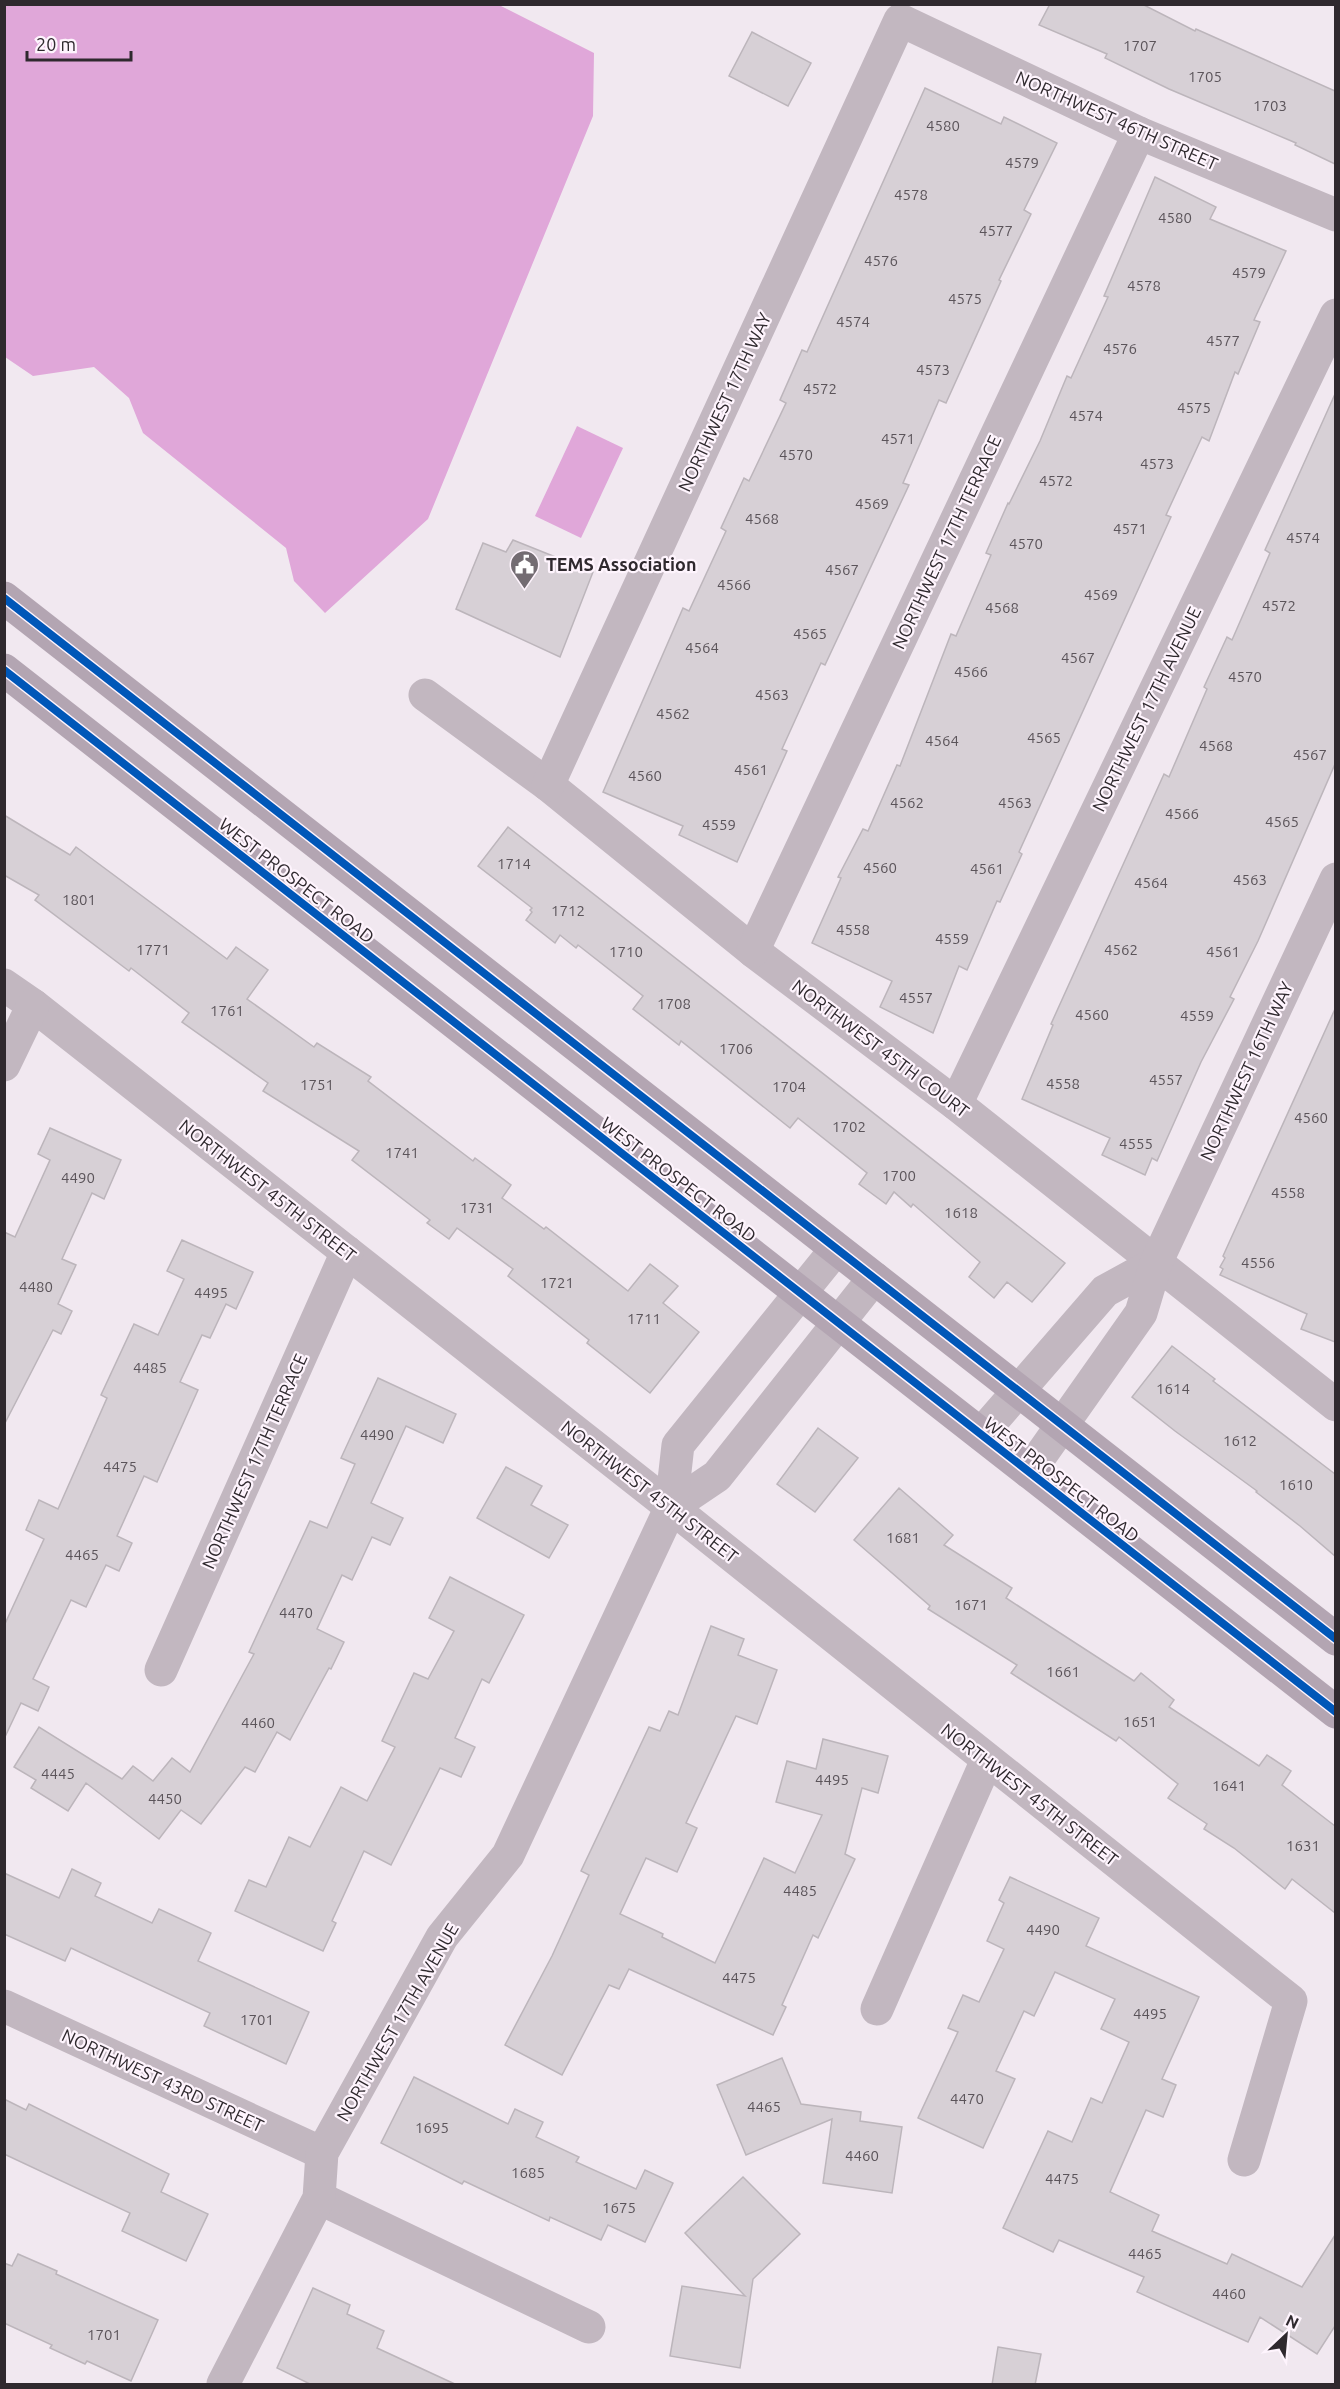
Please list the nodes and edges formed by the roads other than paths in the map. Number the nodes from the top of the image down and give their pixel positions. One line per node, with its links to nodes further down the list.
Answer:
1 (900, 20): 2 (street, NORTHWEST 46TH STREET); 8 (street, NORTHWEST 17TH WAY)
2 (1139, 133): 3 (street, NORTHWEST 46TH STREET); 10 (street, NORTHWEST 17TH TERRACE)
3 (1335, 215)
4 (1335, 315): 14 (street, NORTHWEST 17TH AVENUE)
5 (4, 598): 15 (main road)
6 (4, 670): 19 (main road, WEST PROSPECT ROAD)
7 (424, 694): 8 (street, NORTHWEST 45TH COURT)
8 (548, 785): 10 (street, NORTHWEST 45TH COURT)
9 (1335, 879): 17 (street, NORTHWEST 16TH WAY)
10 (753, 951): 14 (street, NORTHWEST 45TH COURT)
11 (4, 985): 12 (street, NORTHWEST 45TH STREET)
12 (33, 1005): 13 (street); 16 (street, NORTHWEST 45TH STREET)
13 (4, 1065)
14 (956, 1104): 17 (street, NORTHWEST 45TH COURT)
15 (836, 1248): 18 (main road); 19 (street, NORTHWEST 17TH AVENUE)
16 (347, 1252): 26 (street, NORTHWEST 45TH STREET); 28 (street, NORTHWEST 17TH TERRACE)
17 (1156, 1263): 21 (street); 22 (street, NORTHWEST 45TH COURT); 23 (street, NORTHWEST 16TH WAY)
18 (874, 1278): 20 (street); 21 (main road)
19 (800, 1293): 20 (main road, WEST PROSPECT ROAD); 26 (street, NORTHWEST 17TH AVENUE)
20 (838, 1322): 24 (main road, WEST PROSPECT ROAD); 26 (street)
21 (1018, 1391): 23 (main road); 24 (street)
22 (1335, 1405)
23 (1063, 1425): 25 (street, NORTHWEST 16TH WAY); 27 (main road)
24 (981, 1434): 25 (main road, WEST PROSPECT ROAD)
25 (1029, 1472): 29 (main road, WEST PROSPECT ROAD)
26 (671, 1507): 30 (street, NORTHWEST 45TH STREET); 33 (street, NORTHWEST 17TH AVENUE)
27 (1335, 1639)
28 (162, 1670)
29 (1335, 1712)
30 (987, 1760): 32 (street); 34 (street, NORTHWEST 45TH STREET)
31 (4, 2006): 33 (street, NORTHWEST 43RD STREET)
32 (877, 2009)
33 (322, 2153): 35 (street, NORTHWEST 17TH AVENUE)
34 (1244, 2160)
35 (319, 2198): 36 (street); 37 (street, NORTHWEST 17TH AVENUE)
36 (589, 2327)
37 (224, 2385)

